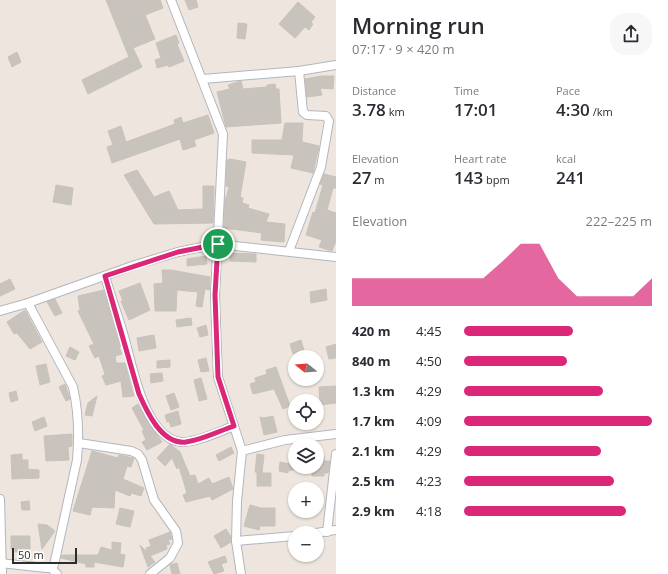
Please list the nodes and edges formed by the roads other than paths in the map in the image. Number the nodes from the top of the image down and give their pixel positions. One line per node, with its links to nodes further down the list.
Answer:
1 (171, 0): 4 (street)
2 (336, 65): 3 (street)
3 (299, 71): 4 (street); 6 (street)
4 (203, 79): 5 (street)
5 (218, 244): 6 (street); 8 (street); 11 (street)
6 (289, 252): 7 (street)
7 (336, 257)
8 (105, 276): 9 (street); 11 (street)
9 (28, 303): 10 (street); 13 (street)
10 (0, 311)
11 (234, 426): 14 (street)
12 (336, 434): 14 (street)
13 (79, 443): 23 (street); 25 (street)
14 (242, 451): 21 (street)
15 (336, 454): 19 (street)
16 (0, 499): 22 (street)
17 (336, 530): 19 (street)
18 (324, 532): 19 (street)
19 (327, 532)
20 (288, 537): 21 (street)
21 (236, 541): 26 (street)
22 (1, 563): 23 (street); 24 (street)
23 (54, 571)
24 (2, 574)
25 (150, 574)
26 (241, 574)

